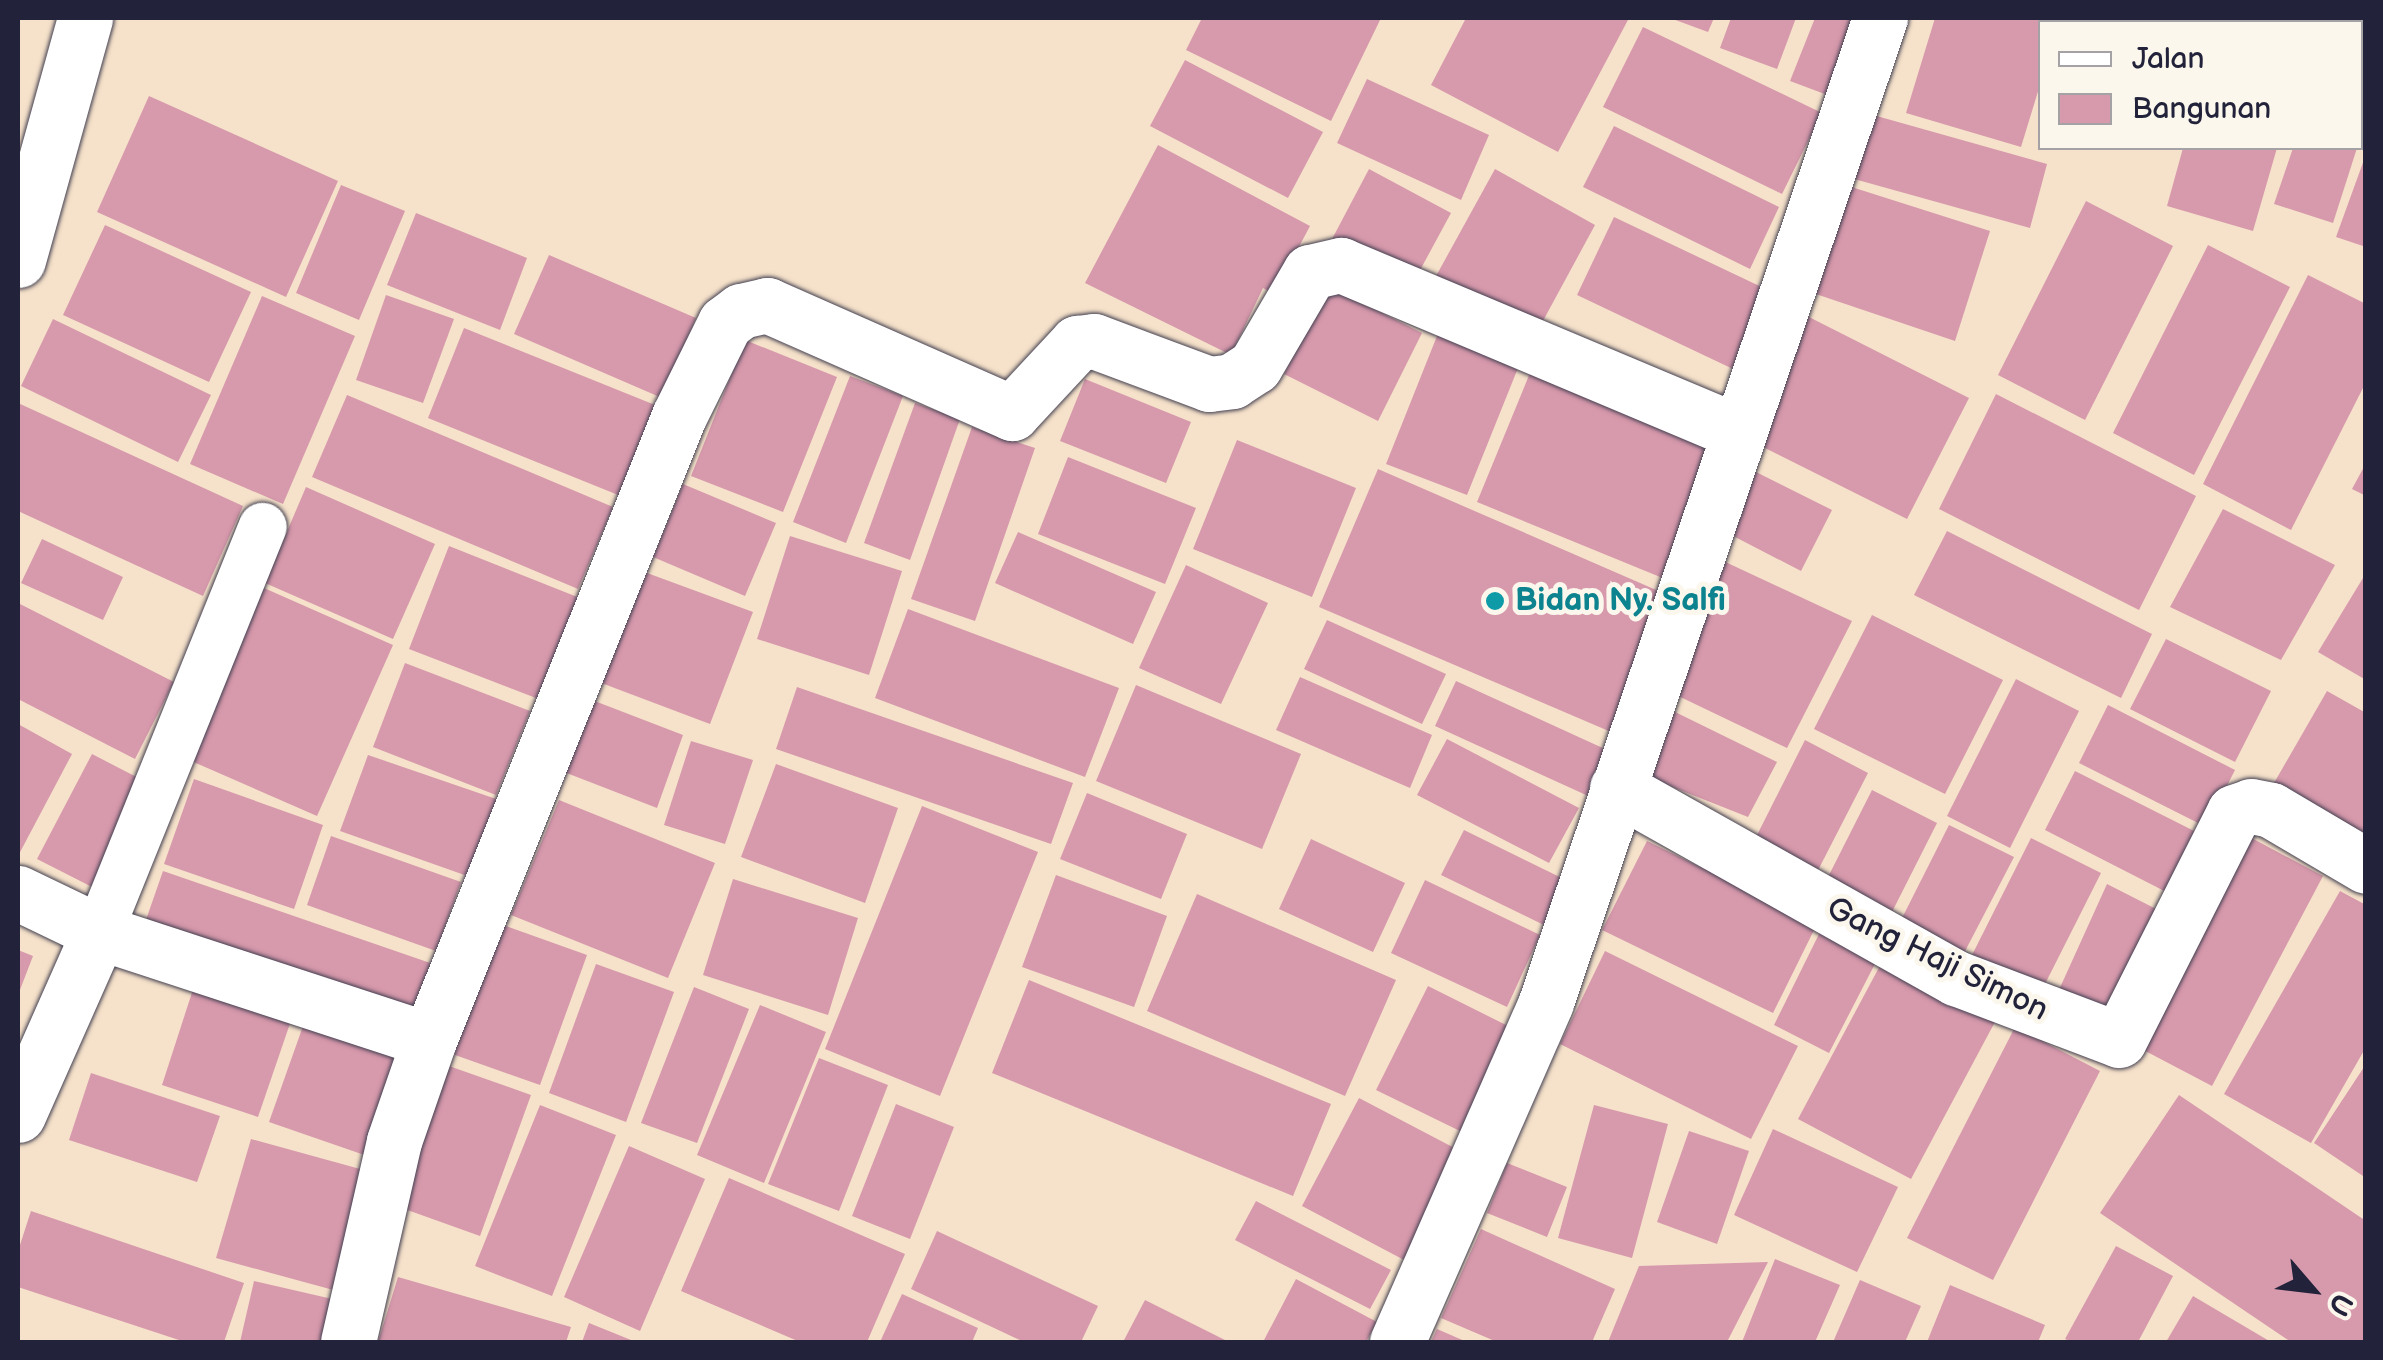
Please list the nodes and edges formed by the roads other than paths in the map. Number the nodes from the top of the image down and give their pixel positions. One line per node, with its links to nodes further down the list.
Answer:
1 (85, 18): 3 (street)
2 (1880, 18): 5 (street)
3 (35, 146): 4 (street)
4 (18, 260)
5 (1735, 431): 7 (street); 11 (street)
6 (263, 527): 10 (lane)
7 (1617, 788): 8 (street, Gang Haji Simon); 14 (street)
8 (2366, 866)
9 (18, 892): 10 (street)
10 (99, 932): 11 (street); 12 (street)
11 (430, 1040): 13 (street)
12 (18, 1115)
13 (348, 1342)
14 (1397, 1342)

